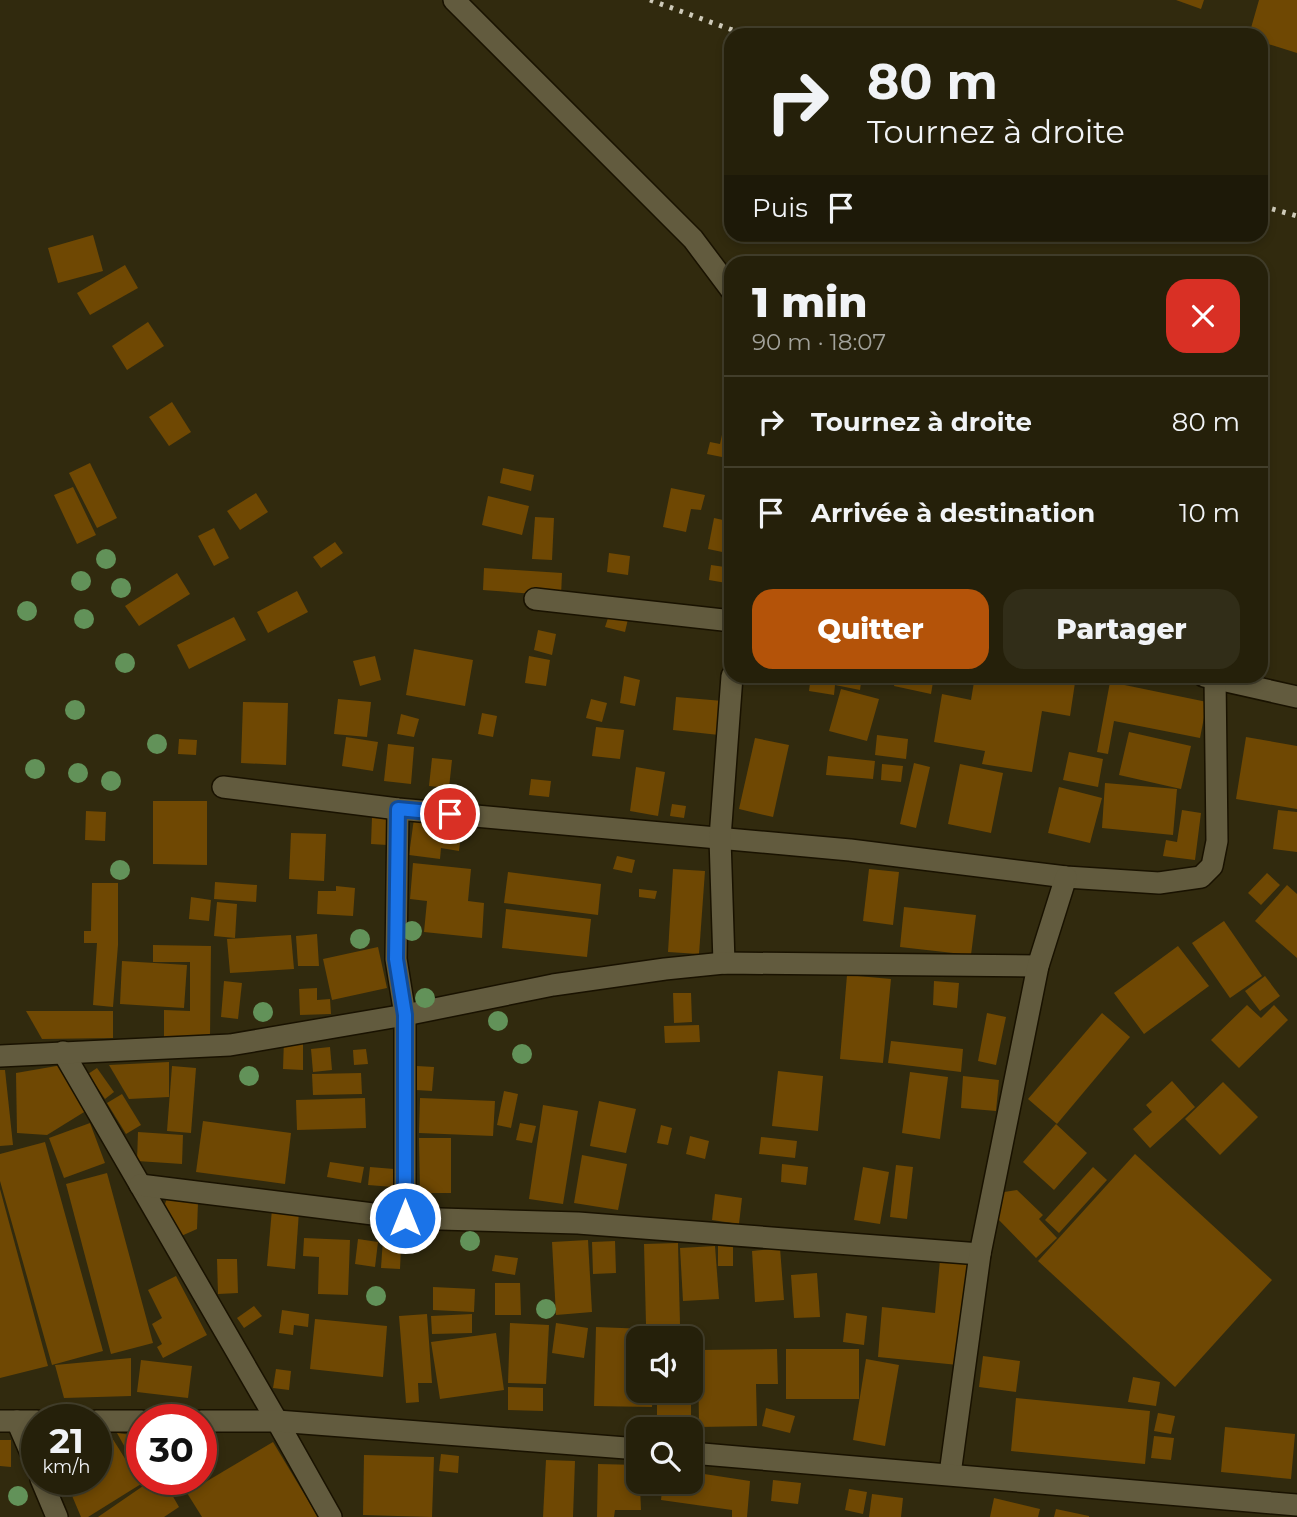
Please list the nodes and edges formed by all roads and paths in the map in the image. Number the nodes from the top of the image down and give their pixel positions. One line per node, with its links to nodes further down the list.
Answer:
1 (454, 0): 2 (street)
2 (724, 280)
3 (535, 599): 4 (street)
4 (724, 620)
5 (732, 683): 11 (street)
6 (1209, 683): 12 (street)
7 (1238, 683): 8 (street)
8 (1297, 697)
9 (223, 787): 10 (street)
10 (398, 809): 11 (street); 15 (street)
11 (720, 838): 12 (street); 13 (street)
12 (1066, 877): 14 (street)
13 (724, 964): 14 (street); 15 (street)
14 (1038, 967): 20 (street)
15 (405, 1015): 16 (street); 19 (street)
16 (63, 1052): 17 (street); 18 (street)
17 (0, 1056)
18 (140, 1185): 19 (street); 22 (street)
19 (405, 1218): 20 (street)
20 (980, 1254): 25 (street)
21 (217, 1420): 22 (street)
22 (278, 1420): 23 (street); 29 (street)
23 (626, 1448)
24 (703, 1454): 25 (street)
25 (950, 1474): 27 (street)
26 (48, 1495): 28 (street)
27 (1297, 1506)
28 (57, 1517)
29 (331, 1517)

